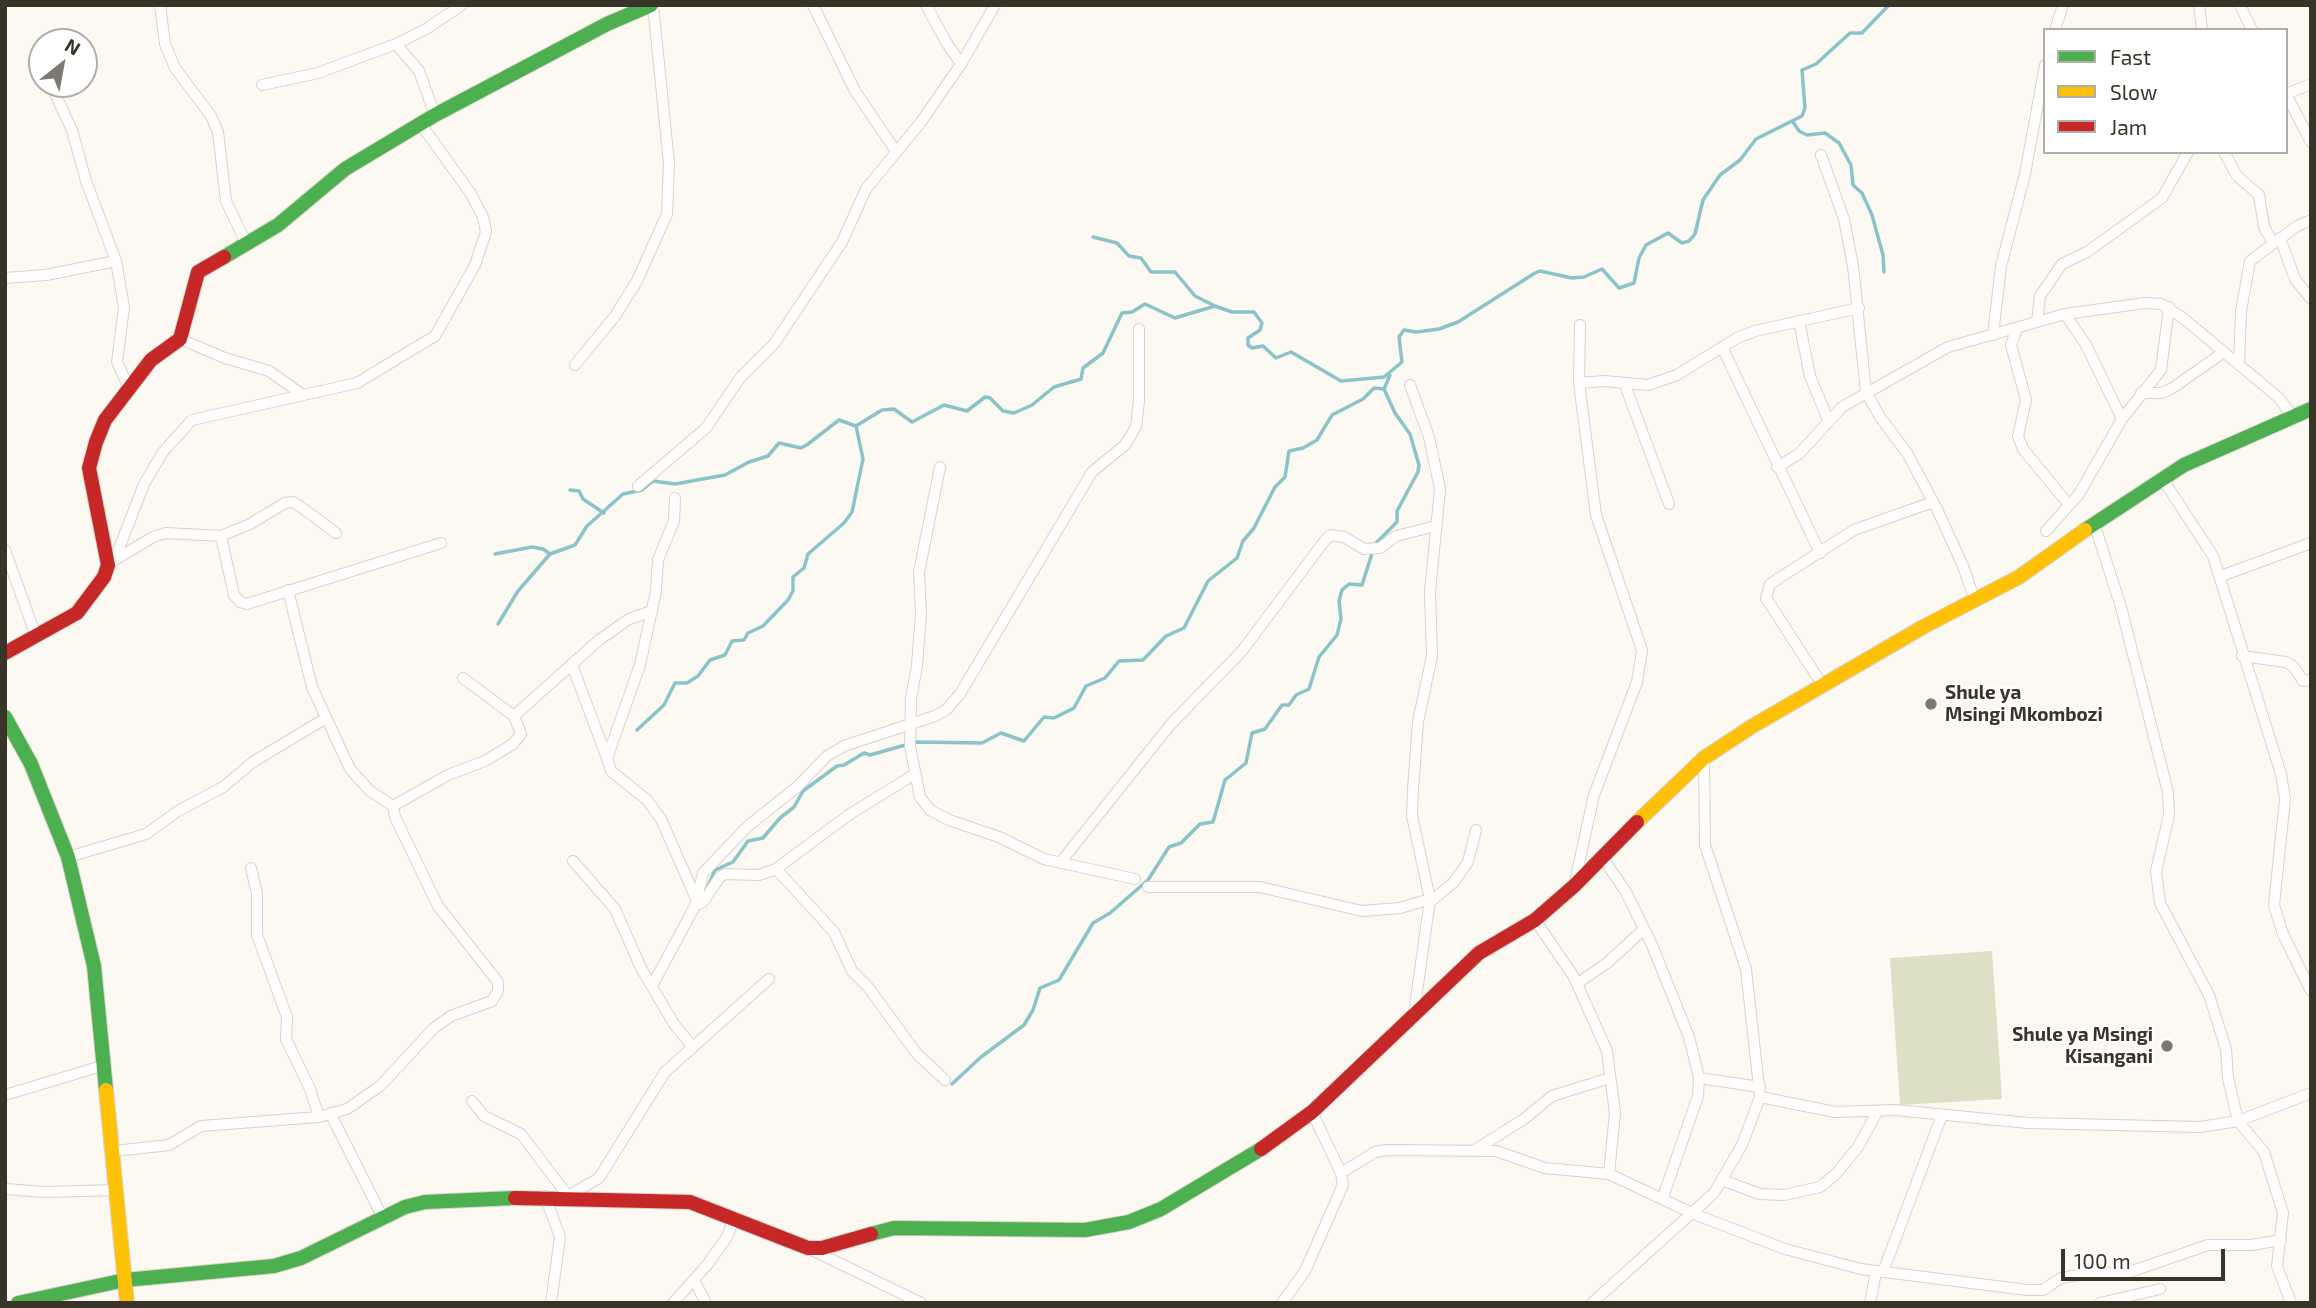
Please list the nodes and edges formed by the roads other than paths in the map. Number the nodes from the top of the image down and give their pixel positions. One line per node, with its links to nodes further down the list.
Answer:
1 (160, 5): 30 (street)
2 (462, 5): 13 (street)
3 (652, 5): 21 (main road); 46 (street)
4 (813, 5): 24 (street)
5 (926, 5): 14 (street)
6 (995, 5): 14 (street)
7 (2063, 5): 10 (street)
8 (2199, 5): 11 (street)
9 (2239, 5): 12 (street)
10 (2056, 28)
11 (2202, 28)
12 (2251, 28)
13 (396, 44): 17 (street); 21 (street)
14 (961, 64): 24 (street)
15 (2043, 76): 42 (street)
16 (2311, 84): 18 (street)
17 (262, 85)
18 (2288, 96)
19 (57, 98): 31 (street)
20 (2288, 98): 23 (street)
21 (435, 115): 22 (main road)
22 (420, 123): 30 (main road); 53 (street)
23 (2311, 142)
24 (895, 150): 62 (street)
25 (2187, 154): 38 (street)
26 (2225, 154): 29 (street)
27 (1821, 155): 35 (street)
28 (2311, 220): 29 (street)
29 (2276, 240): 33 (street); 47 (street)
30 (247, 245): 43 (main road)
31 (116, 261): 32 (street); 51 (street)
32 (5, 278)
33 (2311, 299)
34 (2169, 307): 36 (street); 45 (street); 54 (street)
35 (1859, 308): 37 (street); 52 (street)
36 (2065, 314): 38 (street); 57 (street)
37 (1799, 321): 44 (street); 58 (street)
38 (2037, 322): 40 (street)
39 (1580, 325): 48 (street)
40 (2017, 328): 42 (street); 66 (street)
41 (1139, 329): 91 (street)
42 (1993, 335): 52 (street)
43 (180, 339): 51 (main road); 53 (street)
44 (1722, 347): 50 (street); 60 (street)
45 (2224, 352): 47 (street); 54 (street)
46 (575, 365)
47 (2239, 365): 56 (street)
48 (1579, 383): 50 (street); 104 (street)
49 (1410, 385): 68 (street)
50 (1625, 385): 65 (street)
51 (129, 388): 76 (main road)
52 (1866, 392): 58 (street); 64 (street)
53 (300, 393): 76 (street)
54 (2141, 393): 57 (street)
55 (2311, 409): 56 (main road)
56 (2292, 417): 61 (main road)
57 (2122, 419): 66 (street)
58 (1829, 422): 60 (street)
59 (940, 467): 91 (street)
60 (1777, 467): 75 (street)
61 (2161, 478): 67 (main road); 77 (street)
62 (638, 486)
63 (675, 498): 80 (street)
64 (1934, 502): 75 (street); 79 (street)
65 (1669, 504)
66 (2069, 505): 69 (street)
67 (2094, 523): 79 (main road); 128 (street)
68 (1436, 526): 100 (street); 106 (street)
69 (2046, 531)
70 (336, 533): 71 (street)
71 (221, 536): 76 (street); 78 (street)
72 (441, 543): 78 (street)
73 (2311, 543): 77 (street)
74 (5, 550): 81 (street)
75 (1820, 553): 87 (street)
76 (112, 562): 81 (main road)
77 (2221, 576): 83 (street)
78 (288, 590): 90 (street)
79 (1975, 601): 87 (main road)
80 (652, 611): 84 (street); 92 (street)
81 (36, 636): 82 (main road)
82 (5, 653)
83 (2242, 656): 86 (street); 113 (street)
84 (572, 665): 88 (street); 92 (street)
85 (463, 678): 88 (street)
86 (2311, 680)
87 (1823, 686): 93 (main road)
88 (514, 716): 95 (street)
89 (5, 717): 97 (main road)
90 (326, 718): 95 (street); 97 (street)
91 (912, 724): 94 (street); 107 (street)
92 (607, 758): 107 (street)
93 (1704, 758): 98 (main road); 120 (street)
94 (915, 774): 100 (street); 102 (street)
95 (393, 806): 126 (street)
96 (1476, 830): 106 (street)
97 (68, 857): 116 (main road)
98 (1602, 857): 104 (main road); 109 (street)
99 (573, 861): 112 (street)
100 (1060, 863): 103 (street)
101 (251, 868): 126 (street)
102 (776, 869): 107 (street); 119 (street)
103 (1135, 879)
104 (1574, 886): 108 (main road)
105 (1149, 887): 106 (street)
106 (1429, 901): 114 (street)
107 (696, 904): 112 (street)
108 (1535, 920): 111 (street); 114 (main road)
109 (1644, 929): 111 (street); 118 (street)
110 (769, 979): 115 (street)
111 (1578, 983): 117 (street)
112 (652, 986): 115 (street)
113 (2311, 991)
114 (1414, 1013): 124 (main road)
115 (692, 1046): 137 (street)
116 (104, 1065): 122 (street); 130 (main road)
117 (1610, 1077): 129 (street); 132 (street)
118 (1699, 1078): 120 (street); 138 (street)
119 (944, 1080)
120 (1760, 1092): 125 (street); 133 (street)
121 (2311, 1093): 128 (street)
122 (5, 1094)
123 (472, 1101): 137 (street)
124 (1312, 1112): 131 (street); 143 (main road)
125 (1877, 1112): 127 (street); 133 (street)
126 (325, 1115): 130 (street); 140 (street)
127 (1942, 1115): 128 (street); 144 (street)
128 (2238, 1121): 142 (street)
129 (1475, 1150): 131 (street); 132 (street)
130 (114, 1151): 135 (main road)
131 (1341, 1173): 154 (street)
132 (1609, 1174): 138 (street)
133 (1722, 1180): 139 (street)
134 (5, 1189): 135 (street)
135 (117, 1190): 145 (main road)
136 (545, 1196): 137 (main road); 140 (main road); 150 (street)
137 (568, 1196): 141 (main road)
138 (1663, 1197): 139 (street)
139 (1694, 1214): 144 (street); 155 (street)
140 (383, 1218): 145 (main road)
141 (733, 1221): 143 (main road); 146 (street)
142 (2281, 1240): 144 (street); 158 (street)
143 (808, 1248): 153 (street)
144 (1879, 1272): 156 (street)
145 (125, 1280): 148 (main road); 149 (main road)
146 (694, 1280): 151 (street); 152 (street)
147 (2160, 1289): 157 (street)
148 (18, 1303)
149 (127, 1303)
150 (551, 1303)
151 (673, 1303)
152 (706, 1303)
153 (921, 1303)
154 (1282, 1303)
155 (1591, 1303)
156 (1870, 1303)
157 (2100, 1303)
158 (2291, 1303)

